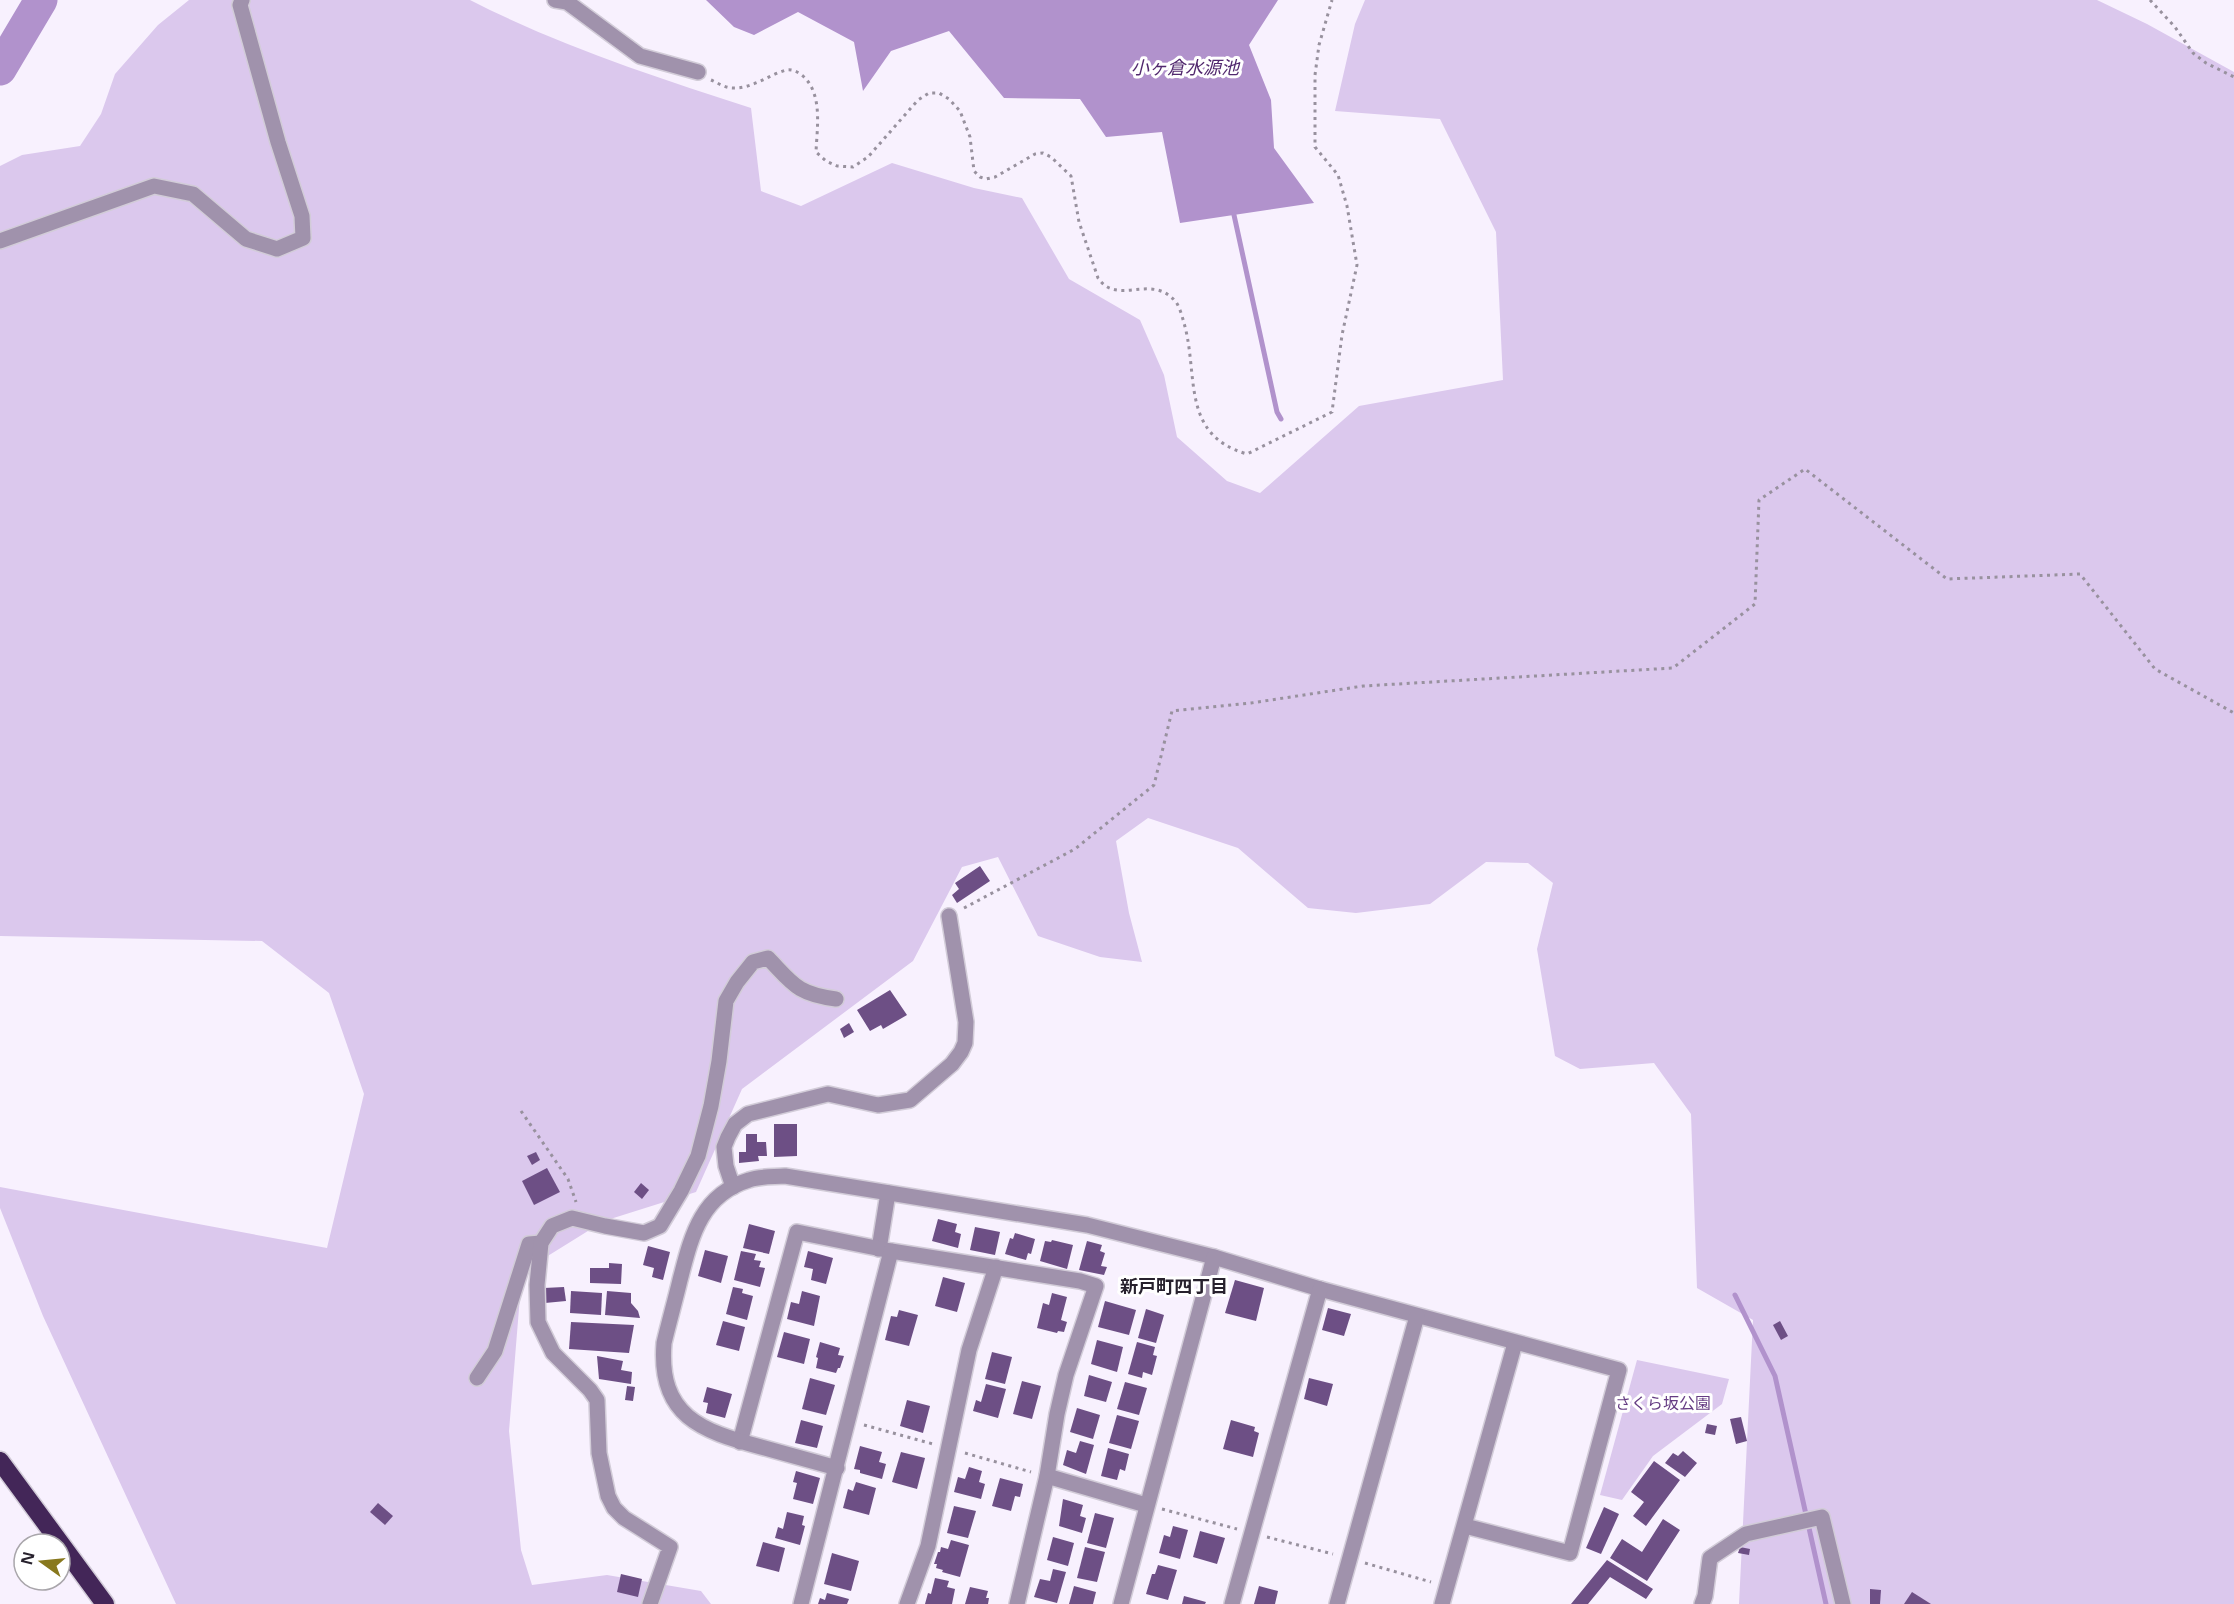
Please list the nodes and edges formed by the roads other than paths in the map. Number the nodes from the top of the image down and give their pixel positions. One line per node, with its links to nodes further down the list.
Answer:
1 (242, 0): 4 (street)
2 (555, 0): 3 (street)
3 (698, 72)
4 (0, 241)
5 (949, 916): 7 (street)
6 (836, 999): 9 (street)
7 (733, 1187): 8 (street); 17 (street)
8 (888, 1193): 10 (street); 11 (street)
9 (541, 1243): 16 (street); 26 (street)
10 (885, 1250): 12 (street); 17 (street); 19 (street)
11 (1214, 1257): 13 (street); 21 (street)
12 (996, 1267): 20 (street); 28 (street)
13 (1320, 1289): 14 (street); 31 (street)
14 (1417, 1316): 15 (street); 32 (street)
15 (1515, 1343): 22 (street); 22 (street)
16 (477, 1378)
17 (740, 1442): 19 (street)
18 (0, 1461): 23 (highway)
19 (837, 1468): 27 (street)
20 (1047, 1476): 21 (street); 29 (street)
21 (1146, 1505): 30 (street)
22 (1465, 1526): 33 (street)
23 (76, 1564): 24 (highway); 25 (highway)
24 (96, 1604)
25 (105, 1604)
26 (650, 1604)
27 (801, 1604)
28 (908, 1604)
29 (1017, 1604)
30 (1121, 1604)
31 (1232, 1604)
32 (1337, 1604)
33 (1442, 1604)
34 (1701, 1604): 35 (street)
35 (1843, 1604)

